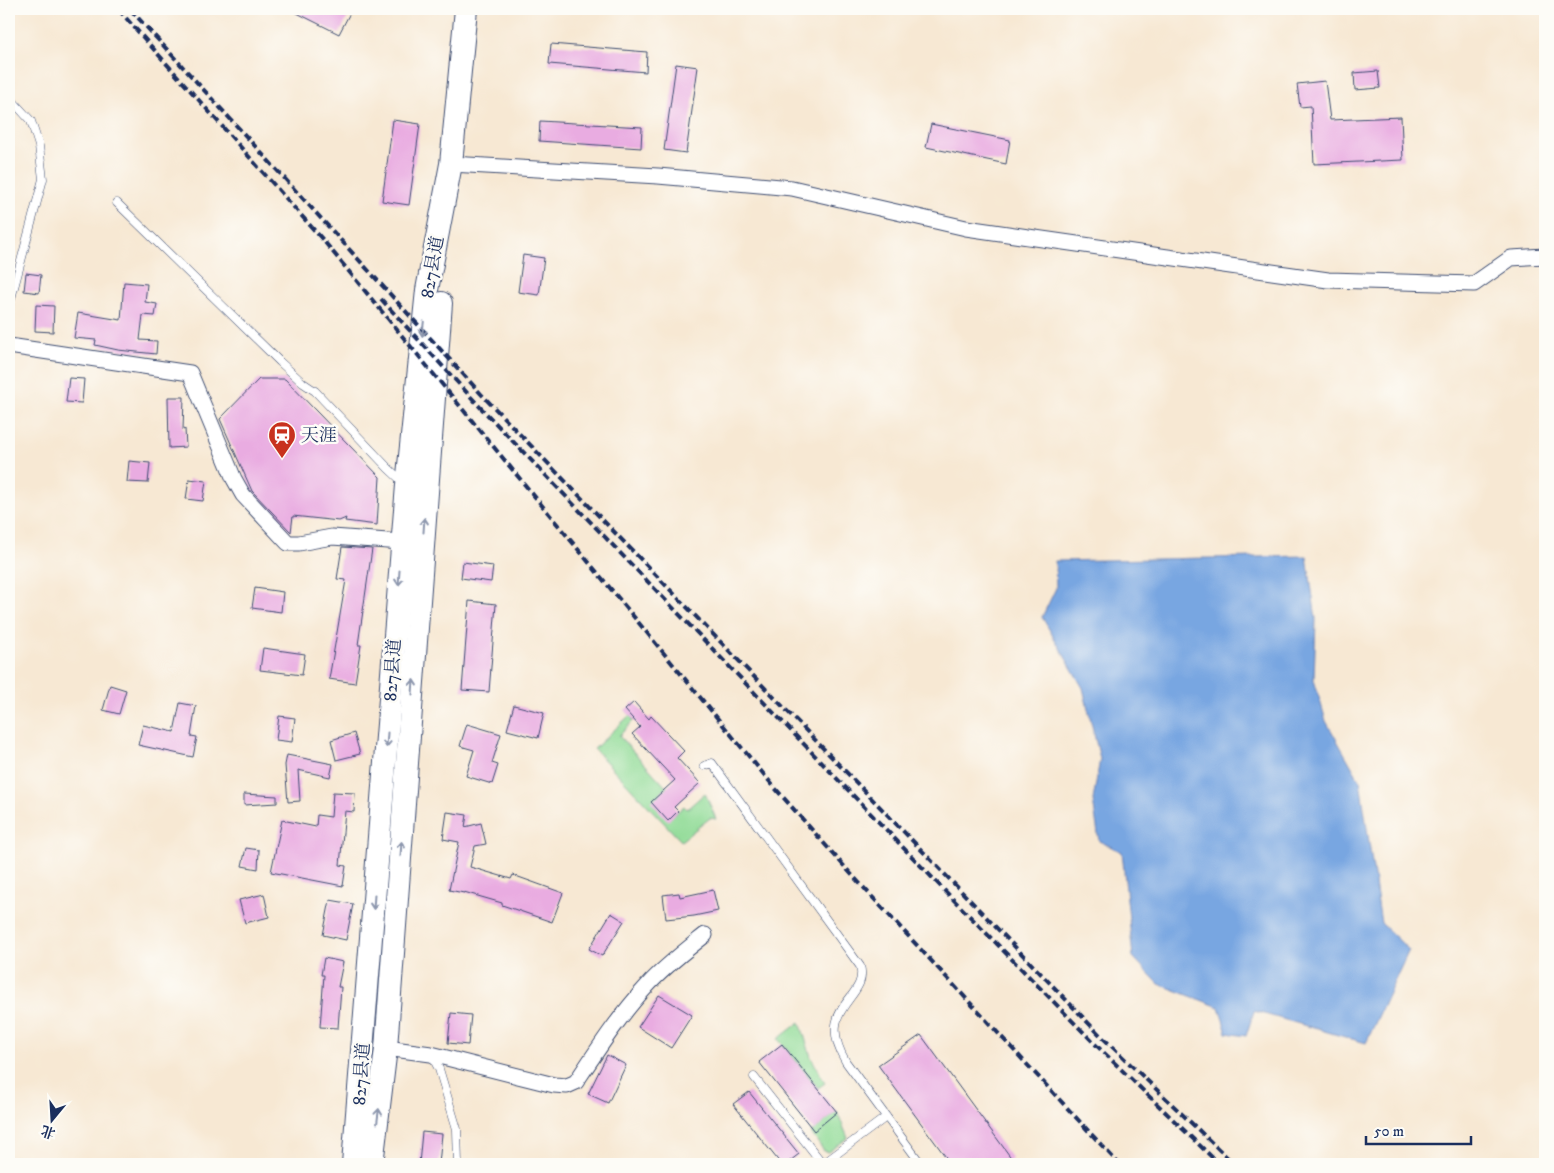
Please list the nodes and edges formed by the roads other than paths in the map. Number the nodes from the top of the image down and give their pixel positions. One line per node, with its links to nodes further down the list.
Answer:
1 (466, 9): 3 (main road, 827县道)
2 (9, 97): 6 (lane)
3 (450, 171): 5 (street); 8 (main road, 827县道, one-way to 8); 12 (main road, 827县道, one-way to 3)
4 (117, 203): 8 (lane)
5 (1545, 256)
6 (9, 306)
7 (9, 346): 9 (street)
8 (407, 486): 9 (main road, 827县道)
9 (402, 542): 16 (main road, 827县道, one-way to 16)
10 (704, 766): 15 (lane)
11 (705, 935): 13 (street)
12 (386, 1048): 13 (street); 17 (main road, 827县道, one-way to 12)
13 (431, 1054): 18 (lane)
14 (754, 1077): 19 (lane)
15 (886, 1117): 19 (lane); 20 (lane)
16 (353, 1164)
17 (372, 1164)
18 (458, 1164)
19 (823, 1164)
20 (921, 1164)

